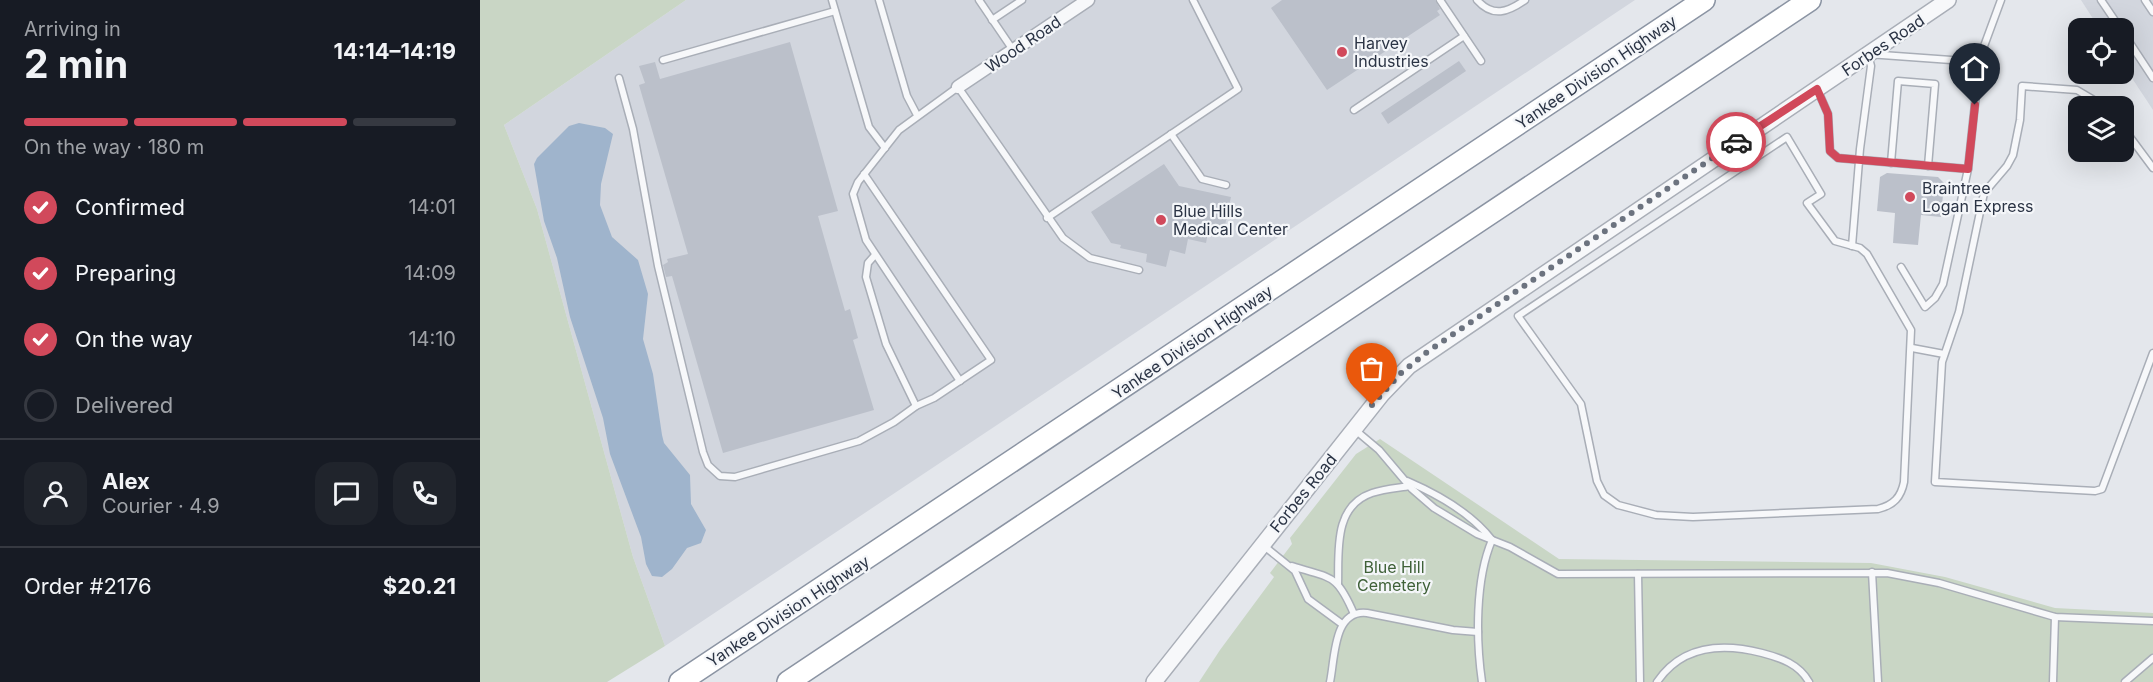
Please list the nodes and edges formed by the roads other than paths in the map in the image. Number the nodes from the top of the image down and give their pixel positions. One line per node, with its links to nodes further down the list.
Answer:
1 (832, 0): 16 (lane)
2 (879, 0): 33 (lane)
3 (979, 0): 19 (lane)
4 (1022, 0): 19 (lane)
5 (1088, 0): 22 (street, Wood Road)
6 (1193, 0): 34 (lane)
7 (1440, 0): 20 (lane)
8 (1477, 0): 9 (lane)
9 (1525, 0)
10 (1704, 0): 68 (highway, Yankee Division Highway)
11 (1810, 0): 69 (highway)
12 (1948, 0): 23 (street, Forbes Road)
13 (2001, 0): 26 (lane)
14 (2102, 0): 18 (lane)
15 (2145, 0): 17 (lane)
16 (835, 11): 24 (lane); 36 (lane)
17 (2153, 12)
18 (2114, 18)
19 (992, 20): 22 (lane)
20 (1464, 36): 25 (lane); 32 (lane)
21 (2134, 49): 28 (lane)
22 (1013, 50): 29 (street, Wood Road)
23 (1868, 54): 26 (lane); 30 (street, Forbes Road); 37 (lane)
24 (663, 60)
25 (1481, 61)
26 (1979, 62): 41 (lane)
27 (619, 78): 53 (lane)
28 (2153, 78)
29 (958, 87): 33 (lane); 44 (lane)
30 (1817, 89): 37 (lane); 54 (street, Forbes Road)
31 (2087, 96): 51 (lane)
32 (1354, 110)
33 (917, 115): 36 (lane)
34 (1171, 134): 43 (lane); 44 (lane)
35 (2134, 142): 40 (lane)
36 (885, 148): 42 (lane)
37 (1859, 160): 38 (lane); 45 (lane)
38 (1891, 163): 39 (lane); 39 (lane)
39 (1928, 166): 41 (lane)
40 (2153, 168)
41 (1968, 169): 47 (lane)
42 (864, 174): 46 (lane); 52 (lane)
43 (1226, 185)
44 (1047, 218): 48 (lane)
45 (1852, 246): 49 (lane); 49 (lane)
46 (875, 255): 52 (lane); 53 (lane)
47 (1901, 267)
48 (1138, 270)
49 (1912, 348): 51 (lane)
50 (2153, 353): 51 (lane)
51 (1944, 354)
52 (960, 381): 53 (lane)
53 (916, 406)
54 (1354, 429): 55 (lane); 57 (street, Forbes Road)
55 (1408, 483): 56 (lane); 56 (lane); 61 (lane)
56 (1492, 540): 60 (lane); 66 (lane)
57 (1261, 544): 58 (lane); 70 (street, Forbes Road)
58 (1291, 566): 61 (lane); 65 (lane)
59 (1872, 572): 60 (lane); 63 (lane); 76 (lane)
60 (1638, 574): 73 (lane)
61 (1338, 584): 62 (lane)
62 (1354, 614): 65 (lane); 66 (lane)
63 (2055, 617): 64 (lane); 77 (lane)
64 (2153, 621)
65 (1342, 624): 71 (lane)
66 (1478, 632): 72 (lane)
67 (2153, 658): 78 (lane)
68 (680, 682)
69 (788, 682)
70 (1154, 682)
71 (1330, 682)
72 (1482, 682)
73 (1640, 682)
74 (1657, 682): 75 (lane)
75 (1809, 682)
76 (1878, 682)
77 (2053, 682)
78 (2125, 682)

